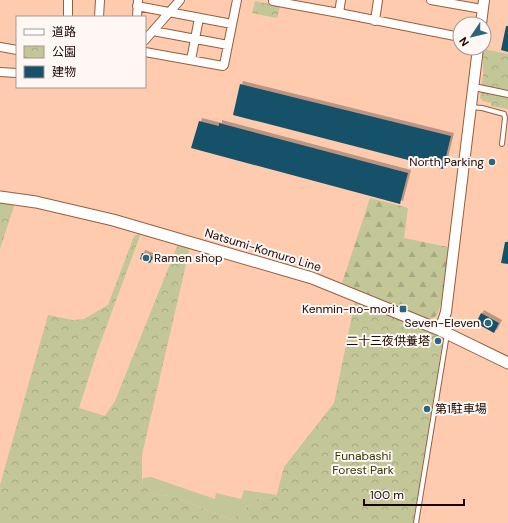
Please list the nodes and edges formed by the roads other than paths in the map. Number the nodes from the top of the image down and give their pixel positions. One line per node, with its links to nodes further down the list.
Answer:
1 (68, 0): 14 (street)
2 (100, 0): 15 (street)
3 (180, 0): 12 (street)
4 (273, 0): 10 (street)
5 (341, 0): 13 (street)
6 (378, 0): 19 (street)
7 (431, 0): 11 (street)
8 (234, 1): 20 (street)
9 (138, 3): 12 (street); 16 (street)
10 (304, 4): 13 (street)
11 (483, 5): 17 (street)
12 (170, 12): 18 (street); 21 (street)
13 (339, 13): 19 (street)
14 (68, 16)
15 (99, 16)
16 (137, 16)
17 (481, 16)
18 (199, 18): 20 (street); 24 (street)
19 (375, 21): 22 (street)
20 (232, 24): 25 (street)
21 (153, 31): 23 (street); 24 (street)
22 (452, 35)
23 (146, 39)
24 (195, 39): 25 (street); 30 (street)
25 (228, 45): 30 (street)
26 (0, 47): 27 (street)
27 (16, 50)
28 (146, 52): 30 (street)
29 (477, 56): 35 (street)
30 (191, 60)
31 (0, 72): 32 (street)
32 (16, 73)
33 (479, 88): 34 (street)
34 (508, 94)
35 (471, 107): 36 (lane); 38 (street)
36 (502, 144)
37 (0, 197): 38 (main road, Natsumi-Komuro Line)
38 (444, 331): 39 (main road, Natsumi-Komuro Line); 40 (lane)
39 (508, 363)
40 (416, 523)

